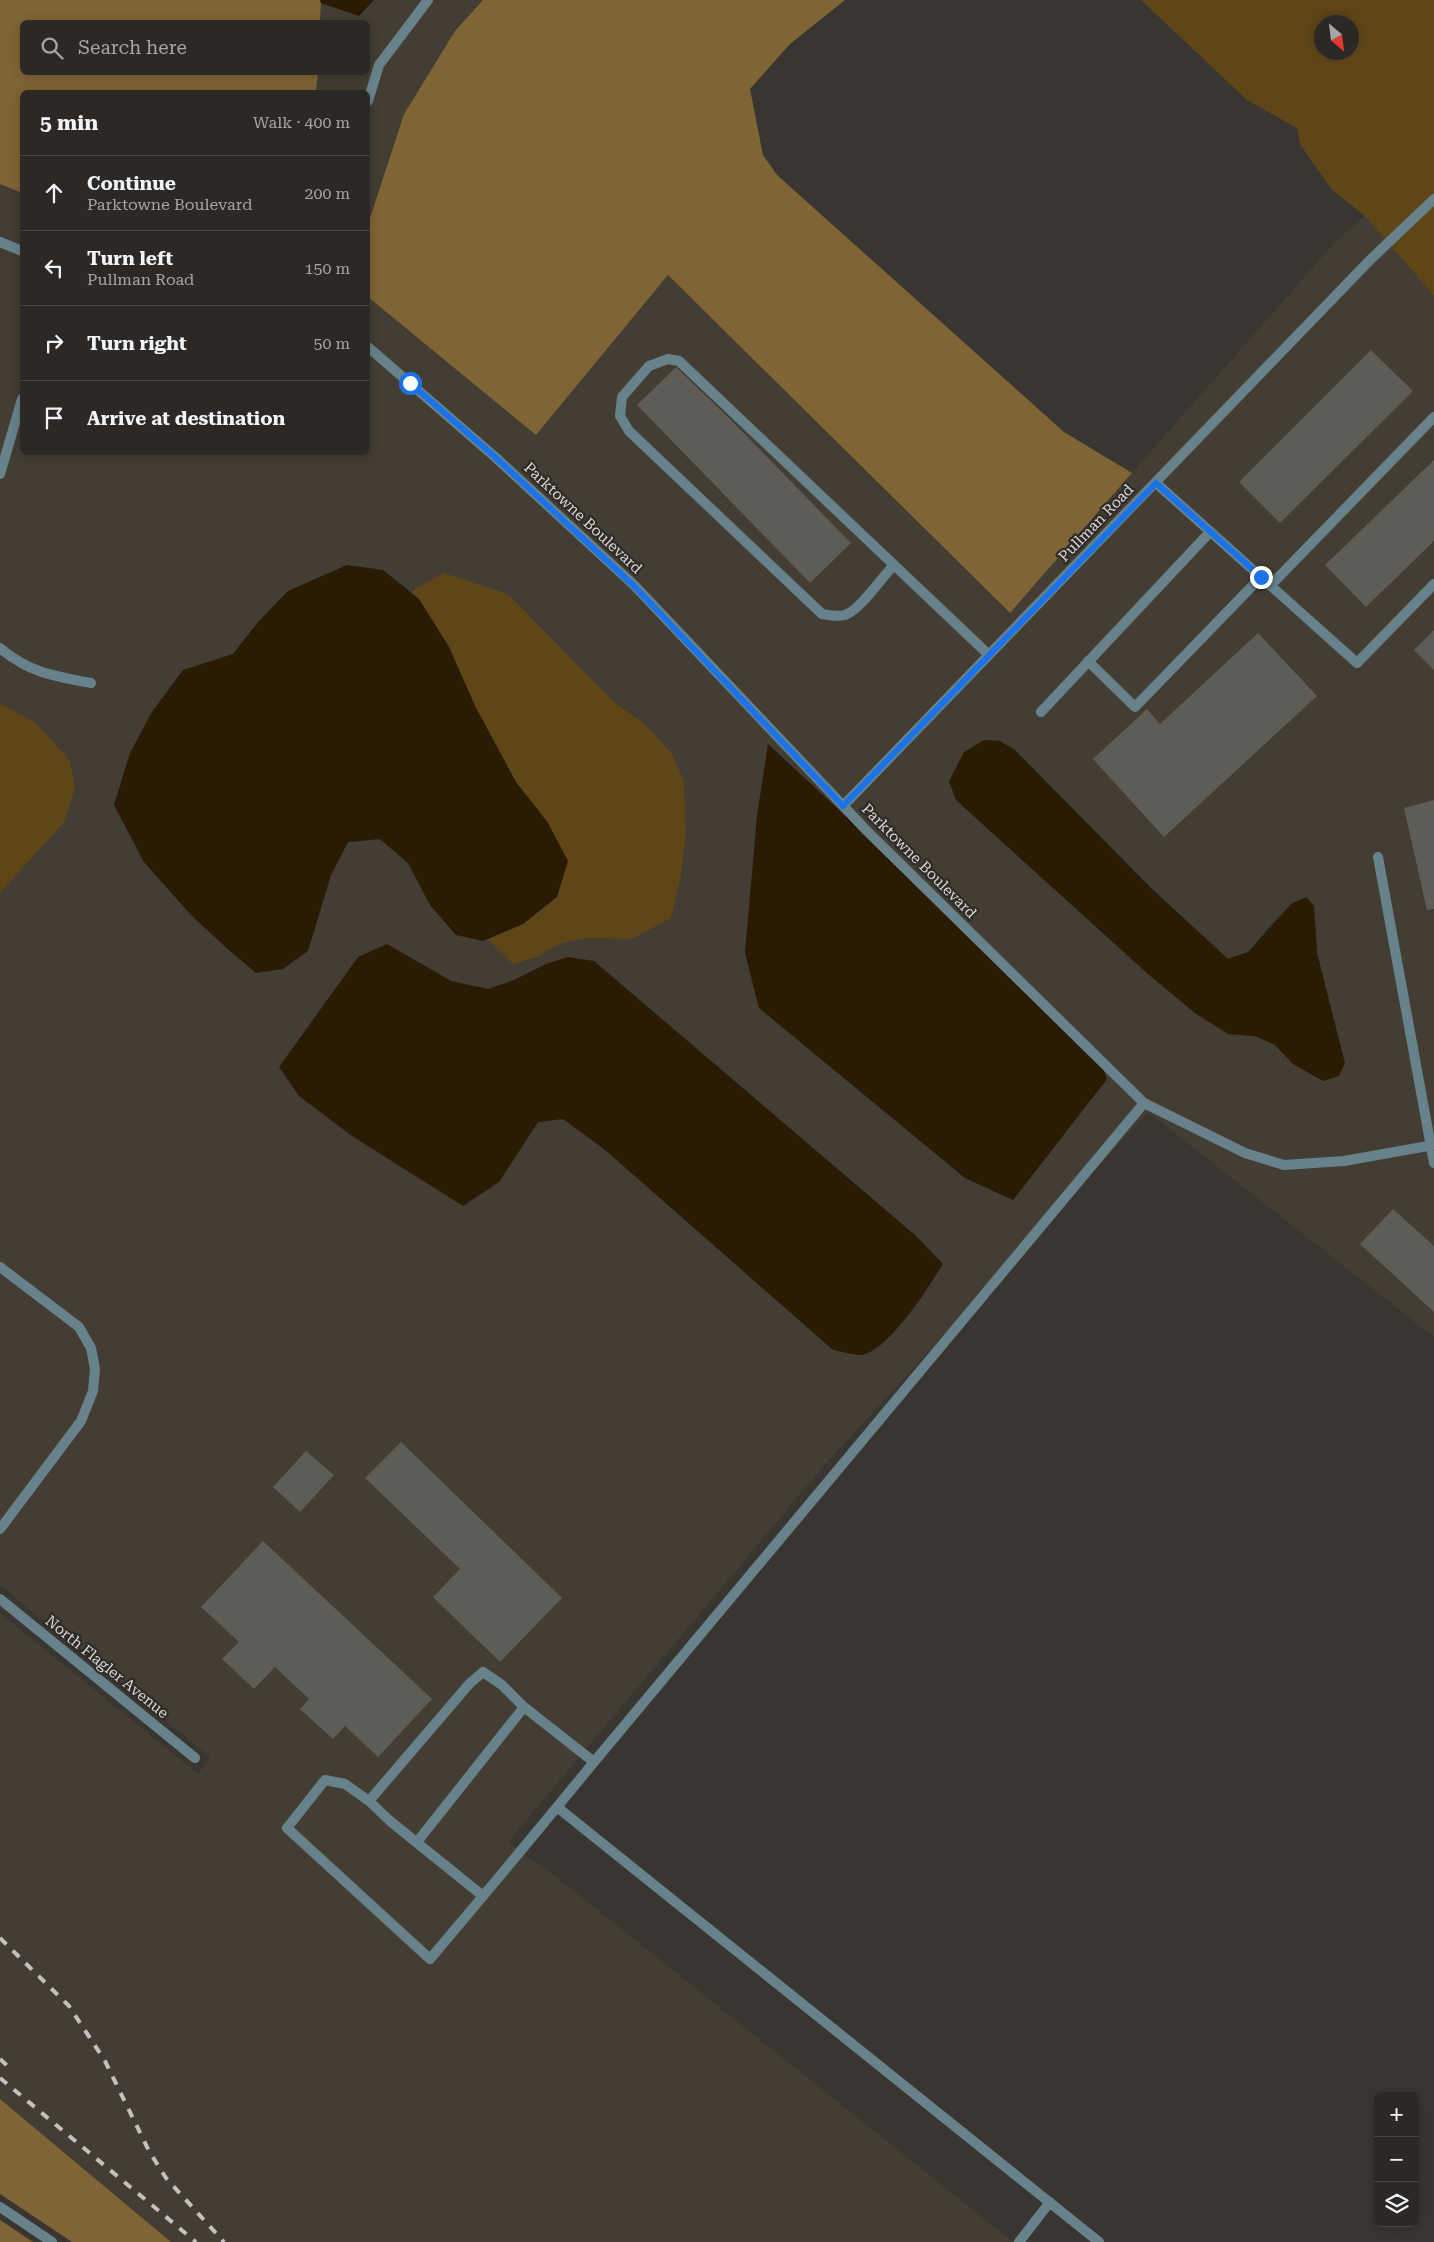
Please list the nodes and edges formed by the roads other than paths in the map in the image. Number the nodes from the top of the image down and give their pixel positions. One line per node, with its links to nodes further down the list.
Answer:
1 (428, 0): 2 (street)
2 (370, 94)
3 (1434, 199): 10 (street, Pullman Road)
4 (0, 242): 5 (street)
5 (20, 250)
6 (370, 349): 21 (street, Parktowne Boulevard)
7 (20, 406): 9 (street)
8 (1434, 417): 15 (street)
9 (0, 474)
10 (1156, 483): 11 (street); 17 (street, Pullman Road)
11 (1210, 532): 13 (street); 18 (street)
12 (894, 565): 12 (street); 17 (street)
13 (1261, 577): 15 (street); 18 (street)
14 (1434, 584): 15 (street)
15 (1270, 586)
16 (0, 648): 19 (street)
17 (990, 655): 21 (street, Pullman Road)
18 (1088, 662): 20 (street)
19 (92, 683)
20 (1042, 712)
21 (843, 806): 23 (street, Parktowne Boulevard)
22 (1378, 857): 24 (street)
23 (1144, 1103): 24 (street, Parktowne Boulevard); 31 (street)
24 (1432, 1145): 25 (street)
25 (1434, 1163)
26 (0, 1266): 27 (street)
27 (0, 1528)
28 (0, 1599): 30 (street, North Flagler Avenue)
29 (524, 1707): 31 (street); 32 (street); 34 (street)
30 (195, 1758)
31 (594, 1762): 33 (street)
32 (369, 1801): 34 (street); 35 (street)
33 (557, 1807): 35 (street); 36 (street)
34 (416, 1842): 35 (street)
35 (483, 1896)
36 (1050, 2202): 39 (street); 40 (street)
37 (0, 2208): 38 (street)
38 (52, 2242)
39 (1019, 2242)
40 (1099, 2242)

